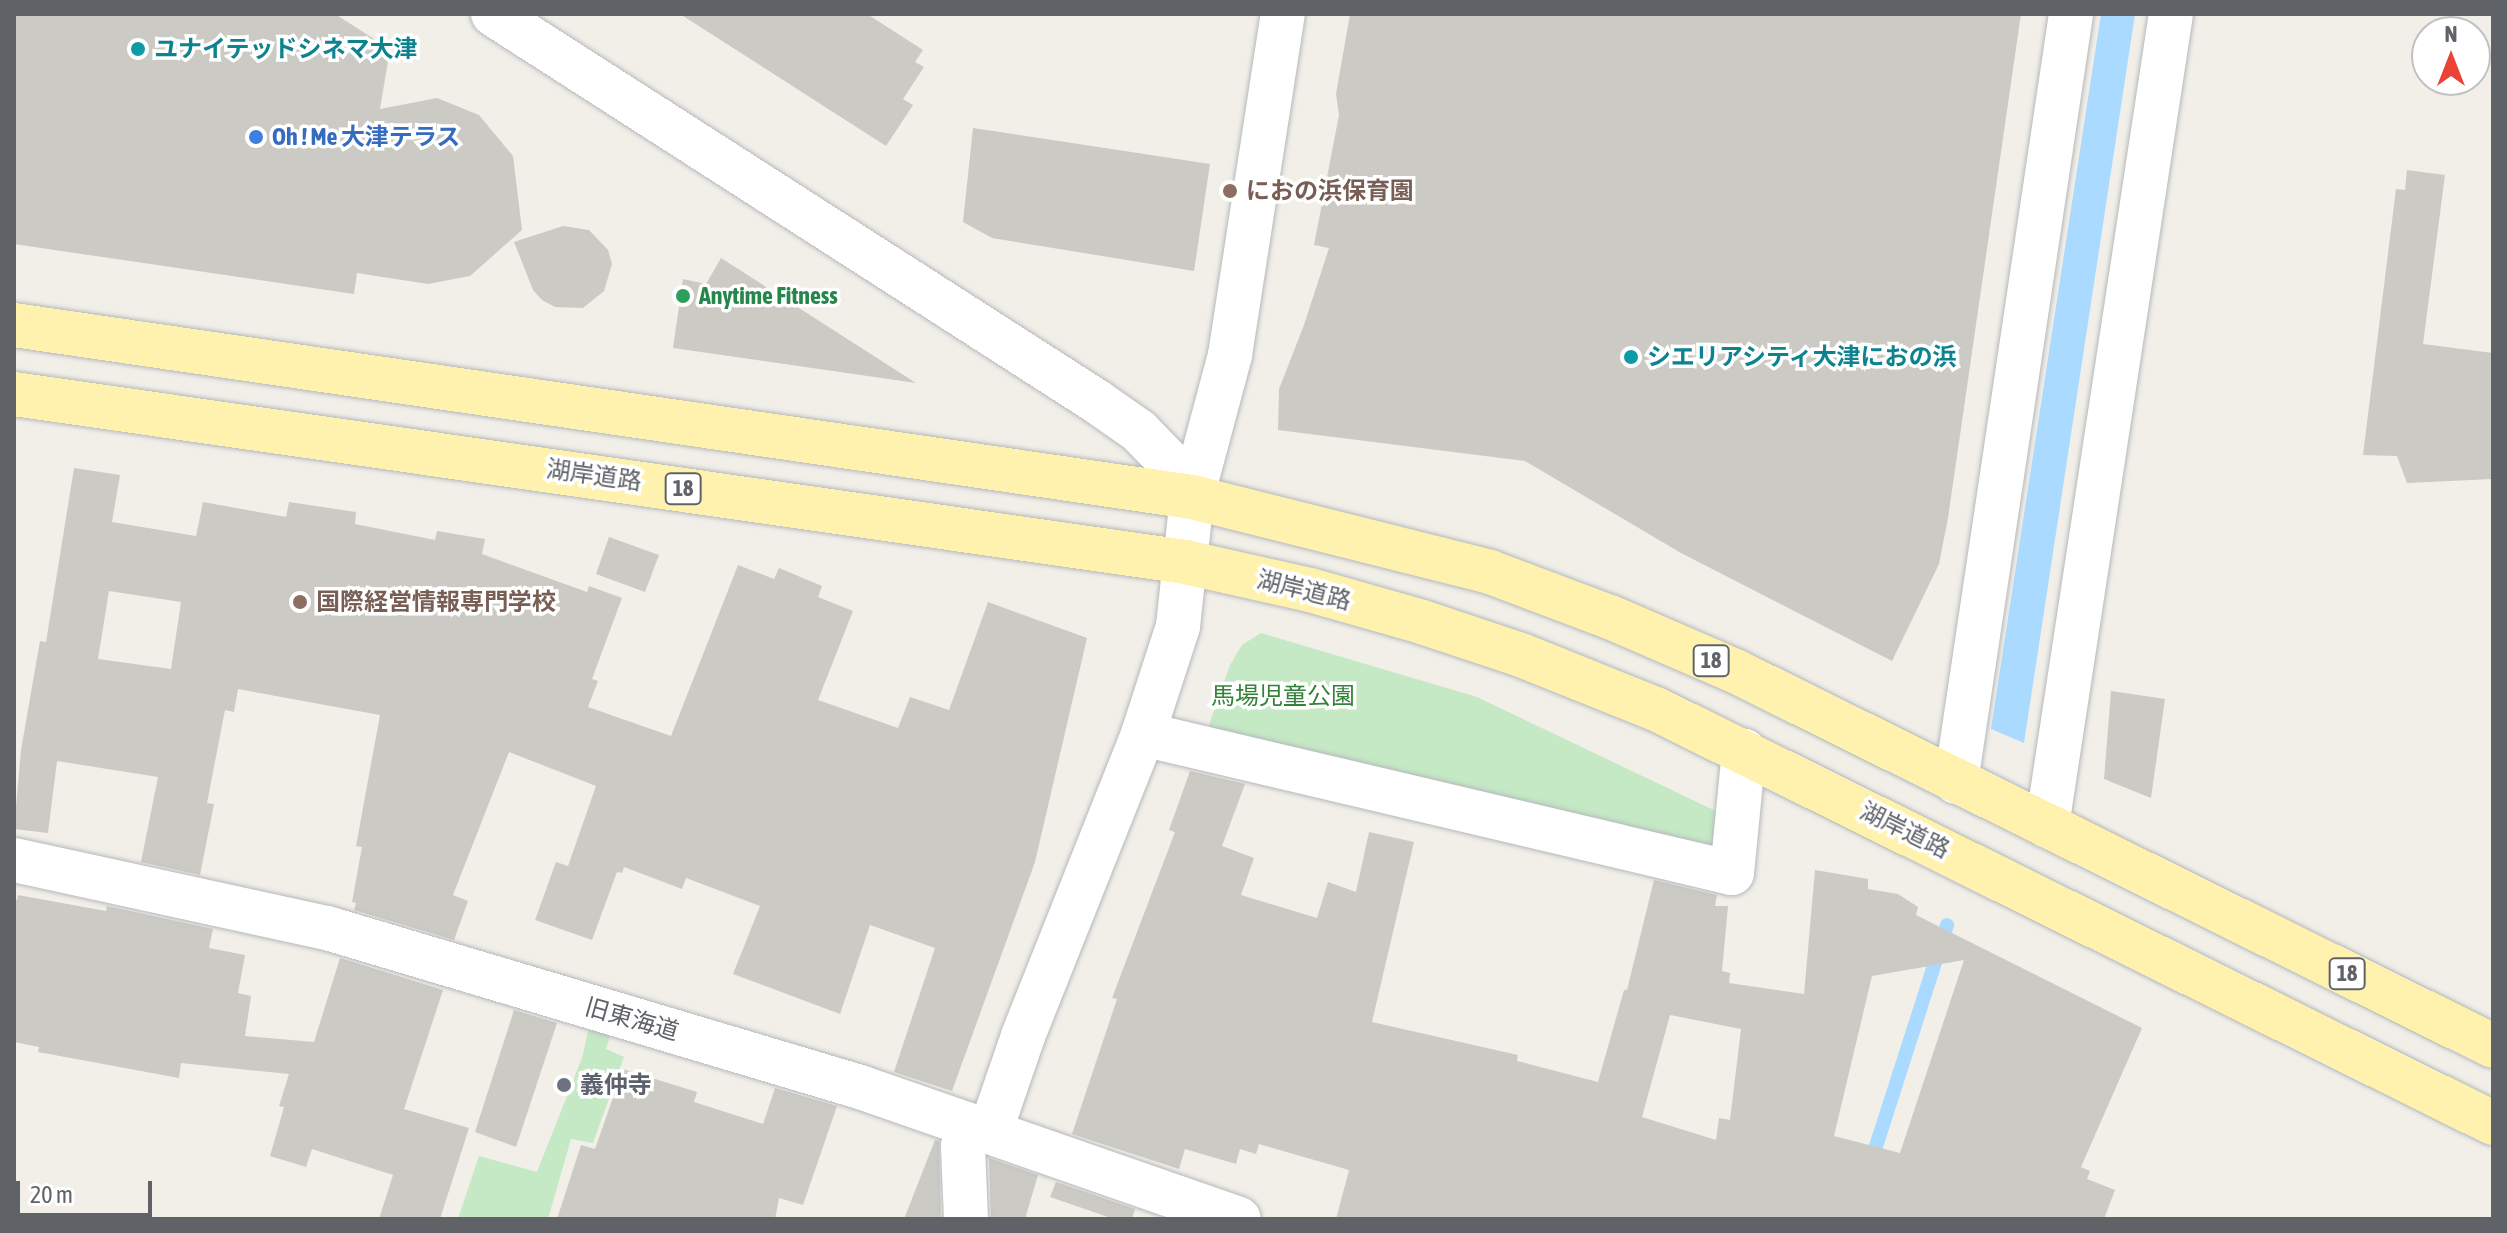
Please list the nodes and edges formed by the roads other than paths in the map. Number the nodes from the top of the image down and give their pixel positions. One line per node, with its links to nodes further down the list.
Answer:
1 (1283, 14): 7 (street)
2 (2071, 14): 11 (street)
3 (2171, 14): 12 (street)
4 (504, 17): 7 (street)
5 (14, 325): 7 (main road, 18)
6 (14, 394): 8 (main road, 湖岸道路 / 18)
7 (1192, 497): 8 (street); 11 (main road, 18)
8 (1185, 562): 9 (street); 10 (main road, 湖岸道路 / 18)
9 (1143, 734): 10 (street); 16 (street)
10 (1744, 751): 15 (main road, 湖岸道路 / 18)
11 (1956, 782): 12 (main road, 18)
12 (2047, 826): 14 (main road, 18)
13 (14, 860): 16 (street, 旧東海道)
14 (2493, 1046)
15 (2493, 1123)
16 (980, 1128): 17 (street); 18 (street, 旧東海道)
17 (966, 1219)
18 (1239, 1219)

